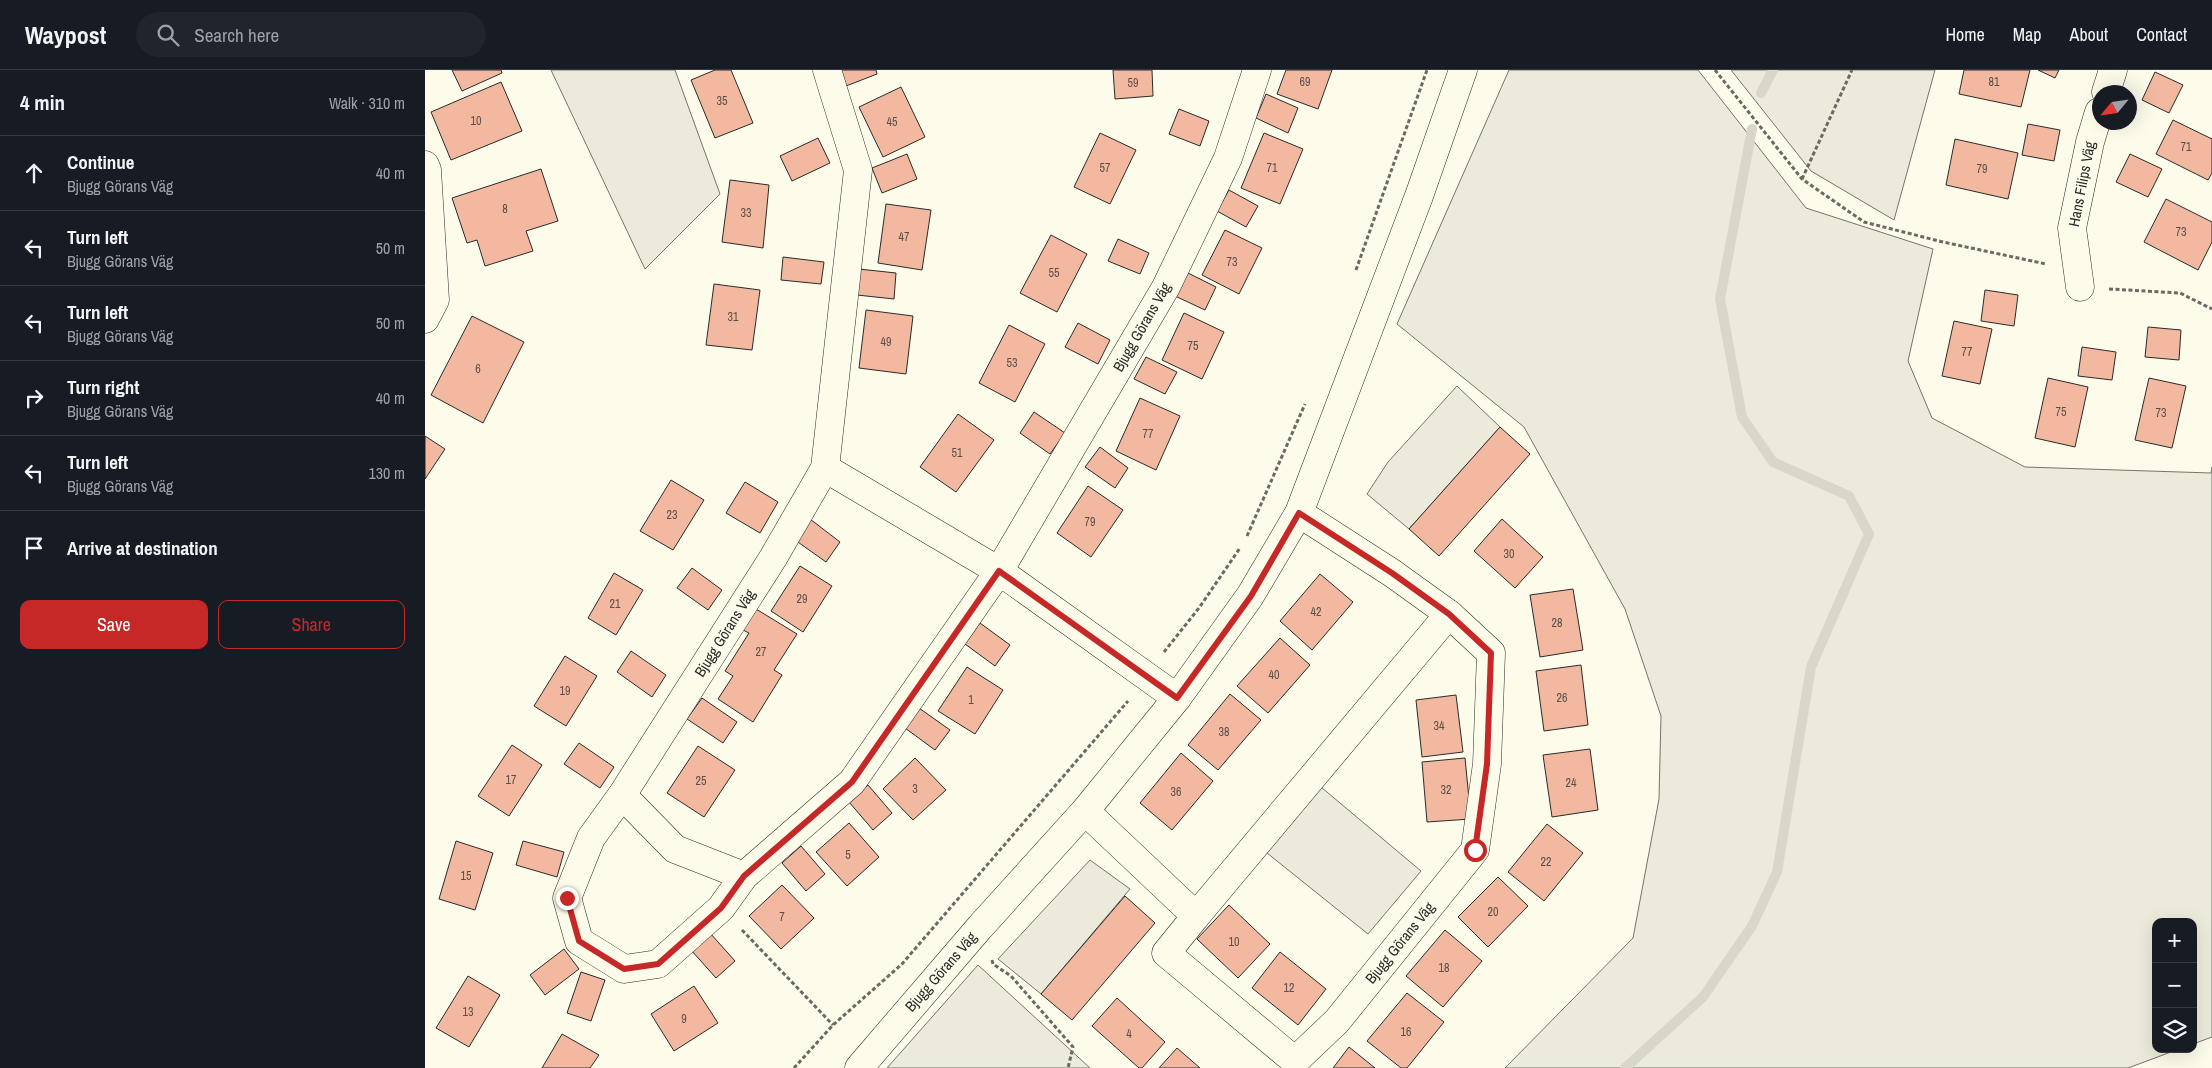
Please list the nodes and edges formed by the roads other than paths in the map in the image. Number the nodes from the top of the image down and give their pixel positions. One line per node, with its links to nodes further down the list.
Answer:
1 (827, 70): 10 (street, Bjugg Görans Väg)
2 (1257, 70): 12 (street, Bjugg Görans Väg)
3 (1463, 70): 11 (street, Bjugg Görans Väg)
4 (2113, 70): 5 (street)
5 (2108, 85)
6 (2094, 130): 8 (street, Hans Filips Väg)
7 (425, 165): 9 (street)
8 (2080, 287)
9 (425, 319)
10 (825, 468): 12 (street); 15 (street, Bjugg Görans Väg)
11 (1299, 513): 13 (street, Bjugg Görans Väg); 14 (street, Bjugg Görans Väg)
12 (999, 571): 14 (street); 17 (street, Bjugg Görans Väg)
13 (1449, 614): 18 (street, Bjugg Görans Väg); 18 (street, Bjugg Görans Väg)
14 (1177, 698): 16 (street, Bjugg Görans Väg)
15 (622, 796): 17 (street); 17 (street, Bjugg Görans Väg)
16 (1085, 811): 18 (street); 19 (street, Bjugg Görans Väg)
17 (744, 876)
18 (1196, 916)
19 (859, 1068)

